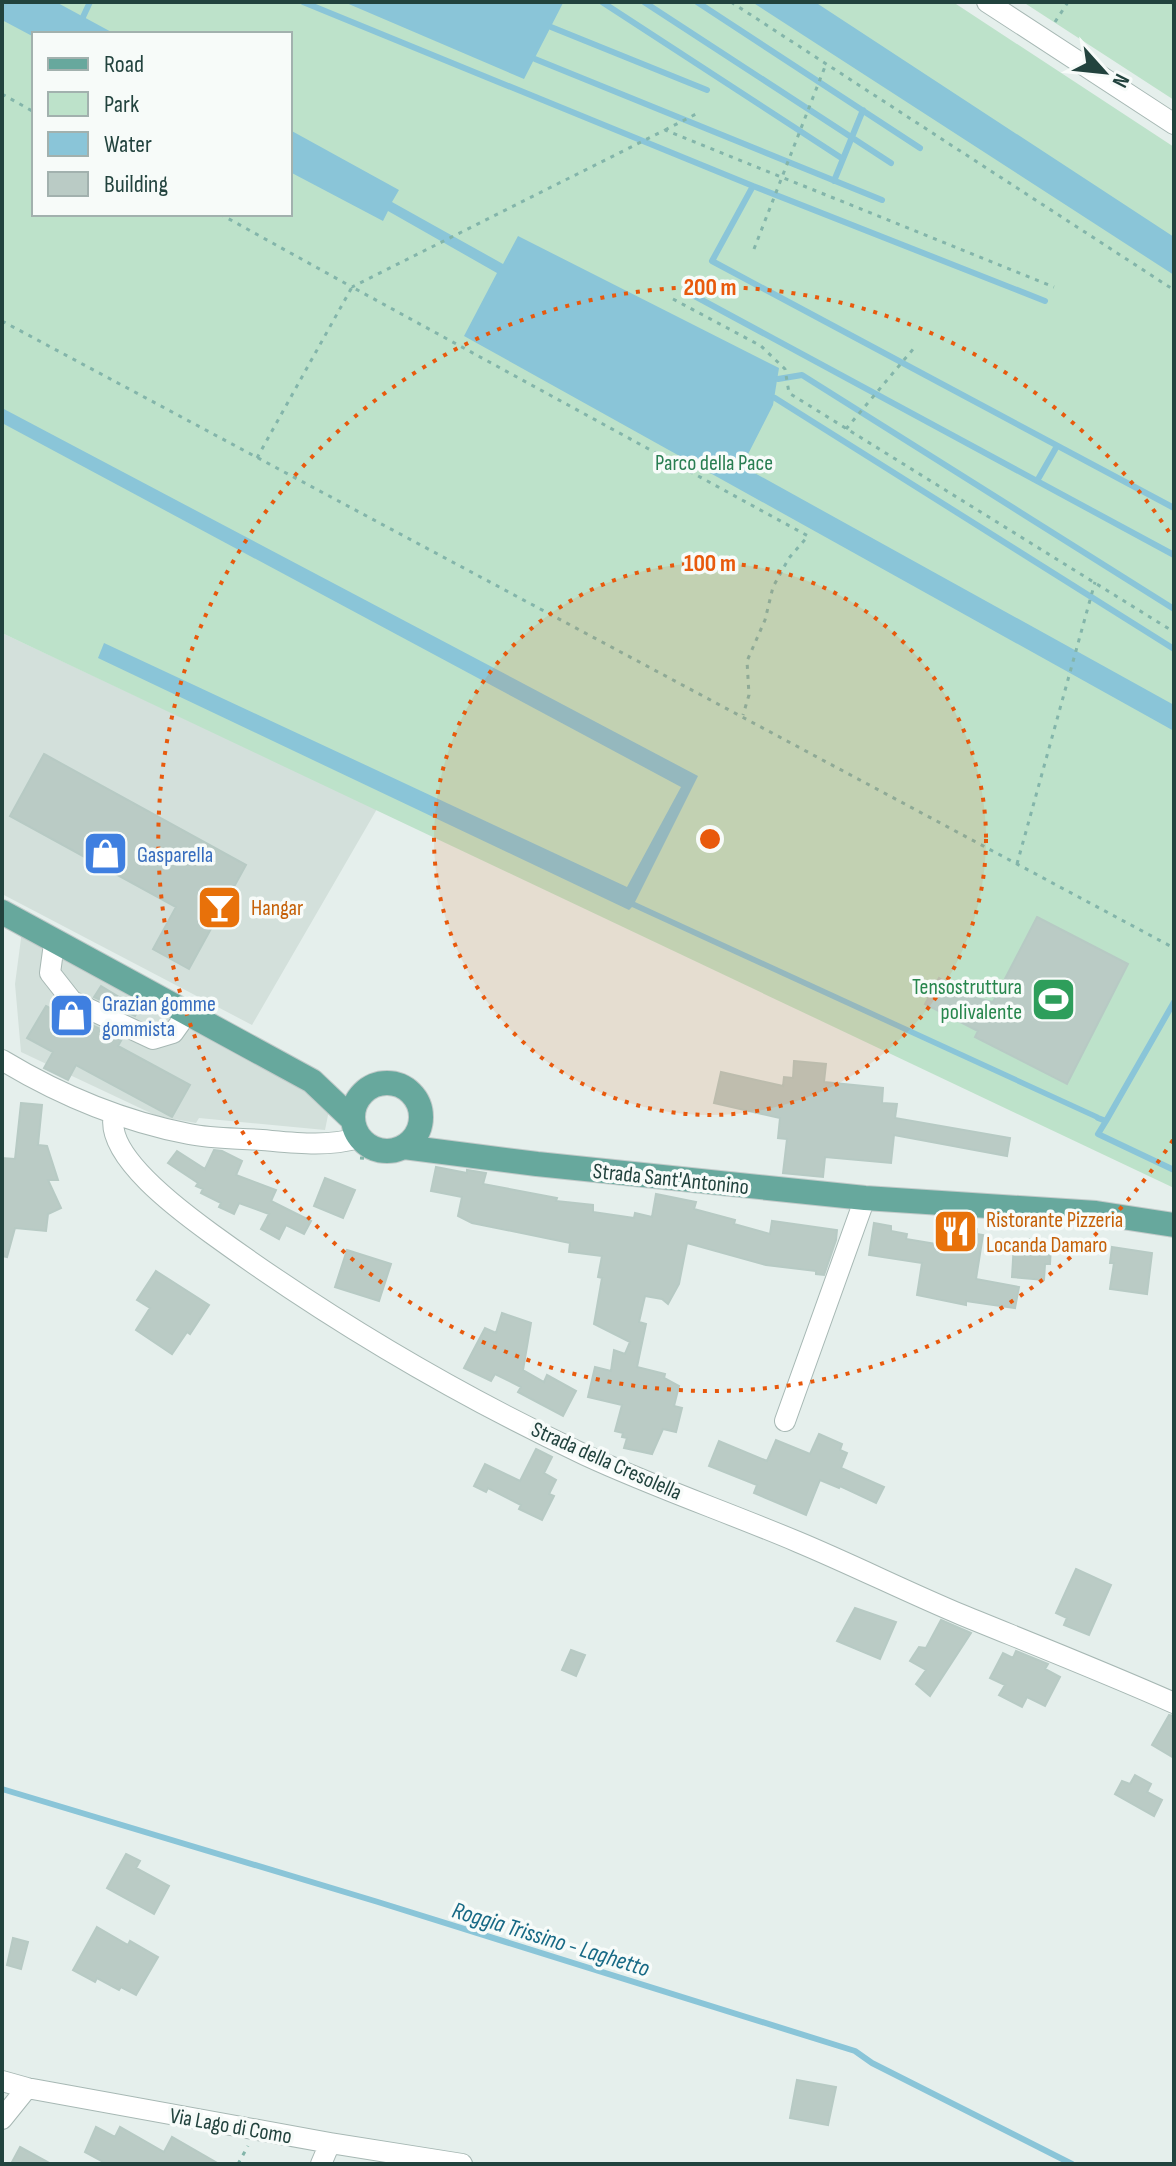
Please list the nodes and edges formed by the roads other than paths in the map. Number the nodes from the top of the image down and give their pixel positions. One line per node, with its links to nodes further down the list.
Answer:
1 (987, 2): 2 (street)
2 (1174, 124)
3 (2, 912): 4 (main road, Strada Sant'Antonino)
4 (59, 942): 5 (main road, Strada Sant'Antonino); 5 (street)
5 (188, 1012): 7 (main road, Strada Sant'Antonino)
6 (2, 1060): 10 (street, Strada Sant'Antonino)
7 (312, 1081): 8 (main road, Strada Sant'Antonino); 11 (main road, Strada Sant'Antonino)
8 (373, 1084): 9 (main road, Strada Sant'Antonino); 11 (main road)
9 (420, 1108): 12 (main road); 13 (main road, Strada Sant'Antonino)
10 (114, 1115): 11 (street, Strada Sant'Antonino); 17 (street, Strada della Cresolella)
11 (356, 1128): 12 (main road, Strada Sant'Antonino)
12 (404, 1147): 13 (main road, Strada Sant'Antonino)
13 (478, 1156): 14 (main road, Strada Sant'Antonino)
14 (865, 1198): 15 (main road, Strada Sant'Antonino); 16 (street)
15 (1174, 1225)
16 (785, 1421)
17 (1174, 1703)
18 (2, 2081): 19 (street, Via Lago di Como)
19 (27, 2088): 20 (street); 21 (street, Via Lago di Como)
20 (2, 2119)
21 (330, 2143): 22 (street); 23 (street, Via Lago di Como)
22 (321, 2164)
23 (462, 2164)

